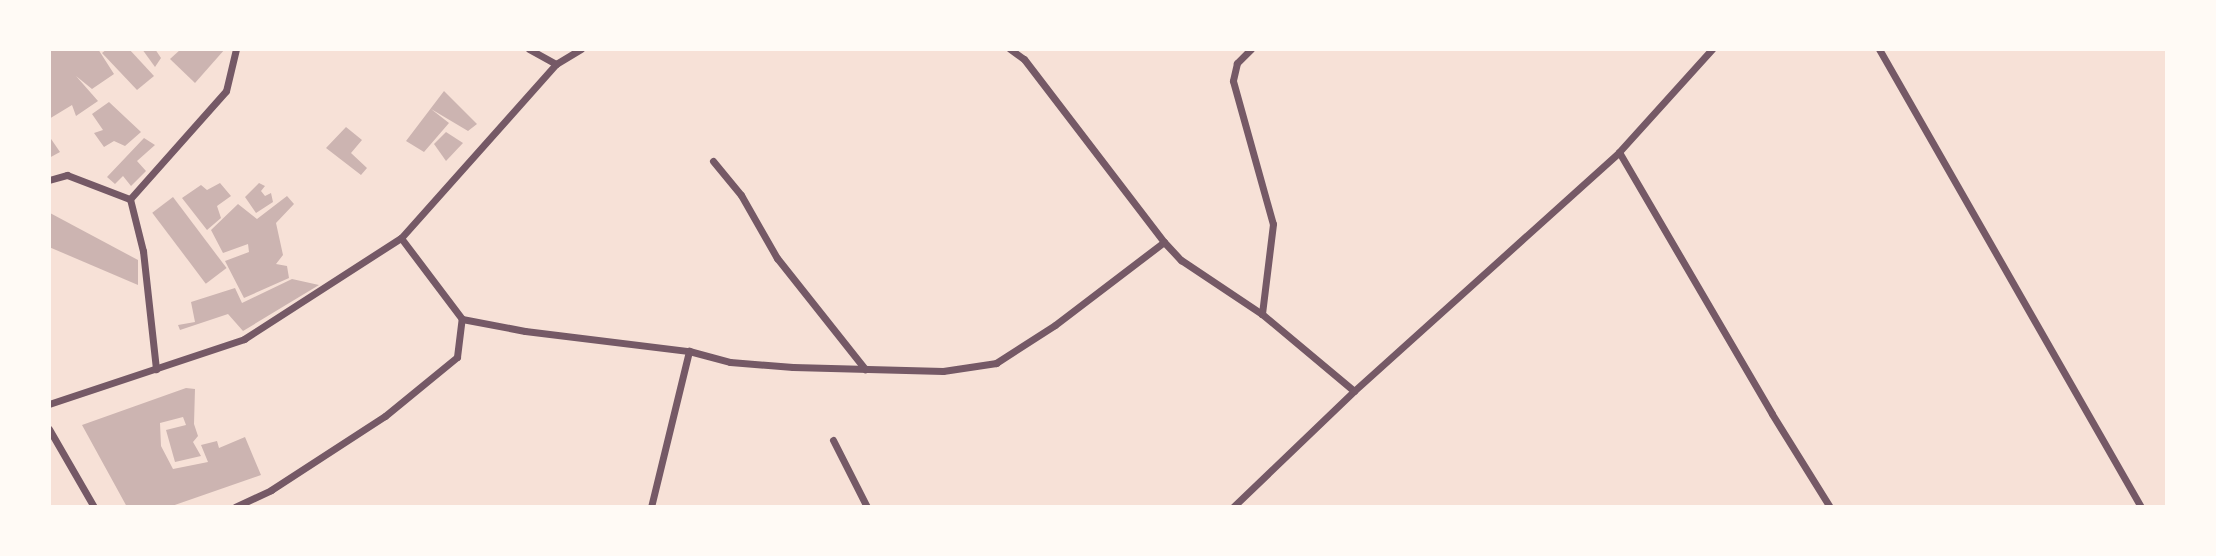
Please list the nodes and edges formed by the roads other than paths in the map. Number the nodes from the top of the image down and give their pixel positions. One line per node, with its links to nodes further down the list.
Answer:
1 (236, 49): 12 (street)
2 (529, 49): 8 (street)
3 (581, 49): 8 (street)
4 (1010, 49): 14 (street)
5 (1251, 49): 15 (street)
6 (1712, 49): 9 (street)
7 (1879, 49): 30 (street)
8 (556, 64): 13 (street)
9 (1619, 152): 20 (street); 29 (street)
10 (713, 161): 19 (street)
11 (49, 180): 12 (street)
12 (131, 198): 18 (street)
13 (401, 238): 16 (street); 18 (street)
14 (1164, 242): 15 (street); 19 (street)
15 (1262, 314): 20 (street)
16 (463, 319): 17 (street); 25 (street)
17 (689, 351): 19 (street); 26 (street)
18 (156, 369): 21 (street)
19 (864, 369)
20 (1354, 391): 28 (street)
21 (49, 404)
22 (49, 429): 24 (street)
23 (833, 440): 27 (street)
24 (94, 507)
25 (235, 507)
26 (651, 507)
27 (867, 507)
28 (1233, 507)
29 (1830, 507)
30 (2141, 507)

